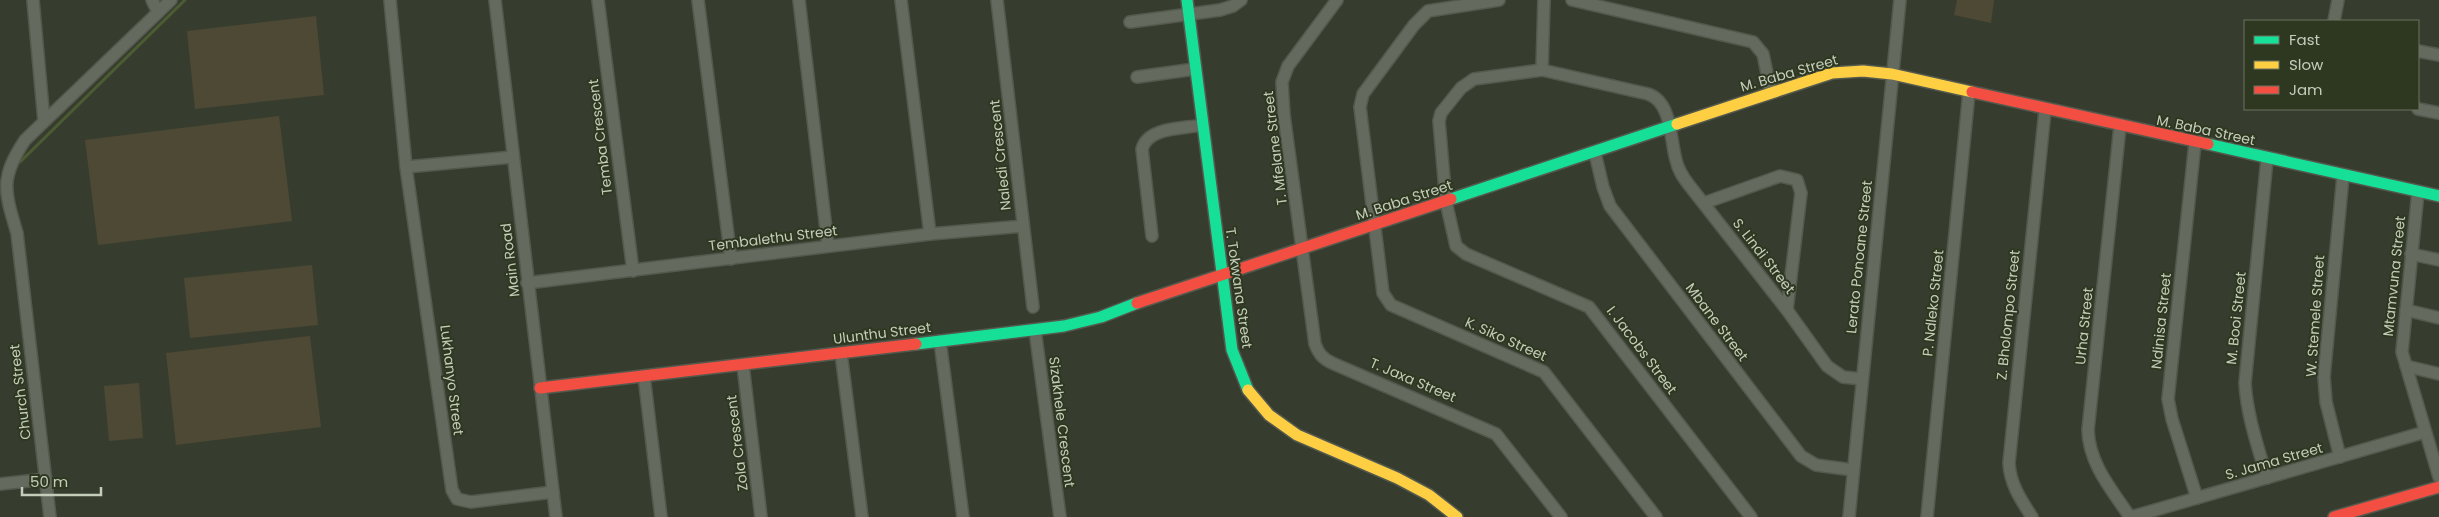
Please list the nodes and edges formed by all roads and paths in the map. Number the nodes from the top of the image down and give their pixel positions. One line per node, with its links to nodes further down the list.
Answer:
1 (32, 0): 34 (street)
2 (152, 0): 19 (street)
3 (170, 0): 19 (street)
4 (390, 0): 42 (street, Lukhanyo Street)
5 (495, 0): 40 (street, Main Road)
6 (598, 0): 58 (street, Temba Crescent)
7 (698, 0): 56 (street)
8 (799, 0): 53 (street)
9 (901, 0): 51 (street)
10 (997, 0): 49 (street, Naledi Crescent)
11 (1187, 0): 20 (street, T. Tokwana Street)
12 (1241, 0): 20 (street)
13 (1337, 0): 54 (street, T. Mfelane Street)
14 (1499, 0): 50 (street, K. Siko Street)
15 (1544, 0): 26 (street)
16 (1572, 0): 30 (street)
17 (1900, 0): 27 (street, Lerato Ponoane Street)
18 (2338, 0): 21 (street)
19 (158, 12): 34 (street)
20 (1188, 14): 22 (street); 25 (street, T. Tokwana Street)
21 (2334, 20)
22 (1130, 22)
23 (2419, 51): 24 (street)
24 (2439, 56)
25 (1195, 69): 28 (street); 35 (street, T. Tokwana Street)
26 (1542, 70): 37 (street, S. Lindi Street); 47 (street)
27 (1892, 74): 29 (street, M. Baba Street); 30 (street, M. Baba Street); 72 (street, Lerato Ponoane Street)
28 (1137, 77)
29 (1969, 92): 32 (street, M. Baba Street); 96 (street, P. Ndleko Street)
30 (1771, 93): 37 (street, M. Baba Street)
31 (2419, 109): 33 (street)
32 (2045, 110): 36 (street, M. Baba Street); 97 (street, Z. Bholompo Street)
33 (2439, 113)
34 (44, 122): 44 (street)
35 (1202, 125): 52 (street); 59 (street, T. Tokwana Street)
36 (2120, 126): 38 (street, M. Baba Street); 98 (street, Urha Street)
37 (1669, 127): 39 (street, M. Baba Street); 48 (street, S. Lindi Street)
38 (2194, 143): 41 (street, M. Baba Street); 83 (street, Ndinisa Street)
39 (1595, 153): 47 (street, M. Baba Street); 76 (street, Mbane Street)
40 (513, 157): 42 (street); 60 (street, Main Road)
41 (2267, 159): 43 (street, M. Baba Street); 77 (street, M. Booi Street)
42 (406, 167): 82 (street, Lukhanyo Street)
43 (2343, 176): 45 (street, M. Baba Street); 75 (street, W. Stemele Street)
44 (2, 192): 79 (street, Church Street)
45 (2418, 192): 46 (street, M. Baba Street); 55 (street, Mtamvuna Street)
46 (2439, 196)
47 (1446, 202): 50 (street, M. Baba Street); 94 (street, I. Jacobs Street)
48 (1704, 203): 62 (street, S. Lindi Street); 62 (street)
49 (1023, 226): 51 (street, Tembalethu Street); 61 (street, Naledi Crescent)
50 (1374, 226): 54 (street, M. Baba Street); 93 (street, K. Siko Street)
51 (930, 234): 53 (street, Tembalethu Street)
52 (1152, 236)
53 (828, 246): 56 (street, Tembalethu Street)
54 (1302, 249): 59 (street, M. Baba Street); 92 (street, T. Jaxa Street)
55 (2412, 254): 57 (street); 63 (street, Mtamvuna Street)
56 (731, 259): 58 (street, Tembalethu Street)
57 (2439, 260)
58 (633, 270): 60 (street, Tembalethu Street)
59 (1221, 275): 65 (street, Ulunthu Street); 91 (street, T. Tokwana Street)
60 (528, 283): 73 (street, Main Road)
61 (1033, 307)
62 (1787, 310): 72 (street, S. Lindi Street)
63 (2406, 310): 64 (street); 69 (street, Mtamvuna Street)
64 (2439, 318)
65 (1035, 330): 66 (street, Ulunthu Street); 90 (street, Sizakhele Crescent)
66 (940, 341): 67 (street, Ulunthu Street); 89 (street)
67 (841, 353): 68 (street, Ulunthu Street); 88 (street)
68 (743, 365): 71 (street, Ulunthu Street); 87 (street, Zola Crescent)
69 (2406, 366): 70 (street); 74 (street, Mtamvuna Street)
70 (2439, 374)
71 (644, 376): 73 (street, Ulunthu Street); 86 (street)
72 (1862, 379): 76 (street, Lerato Ponoane Street)
73 (540, 388): 82 (street, Main Road)
74 (2425, 432): 75 (street, S. Jama Street); 78 (street, Mtamvuna Street)
75 (2340, 458): 77 (street, S. Jama Street)
76 (1853, 470): 95 (street, Lerato Ponoane Street)
77 (2267, 478): 83 (street, S. Jama Street)
78 (2439, 478)
79 (46, 480): 80 (street); 84 (street, Church Street)
80 (0, 484)
81 (2439, 486): 99 (street)
82 (553, 492): 85 (street, Main Road)
83 (2196, 498): 98 (street, S. Jama Street)
84 (50, 517)
85 (556, 517)
86 (661, 517)
87 (761, 517)
88 (862, 517)
89 (963, 517)
90 (1060, 517)
91 (1457, 517)
92 (1561, 517)
93 (1656, 517)
94 (1751, 517)
95 (1849, 517)
96 (1927, 517)
97 (2032, 517)
98 (2131, 517)
99 (2334, 517)

